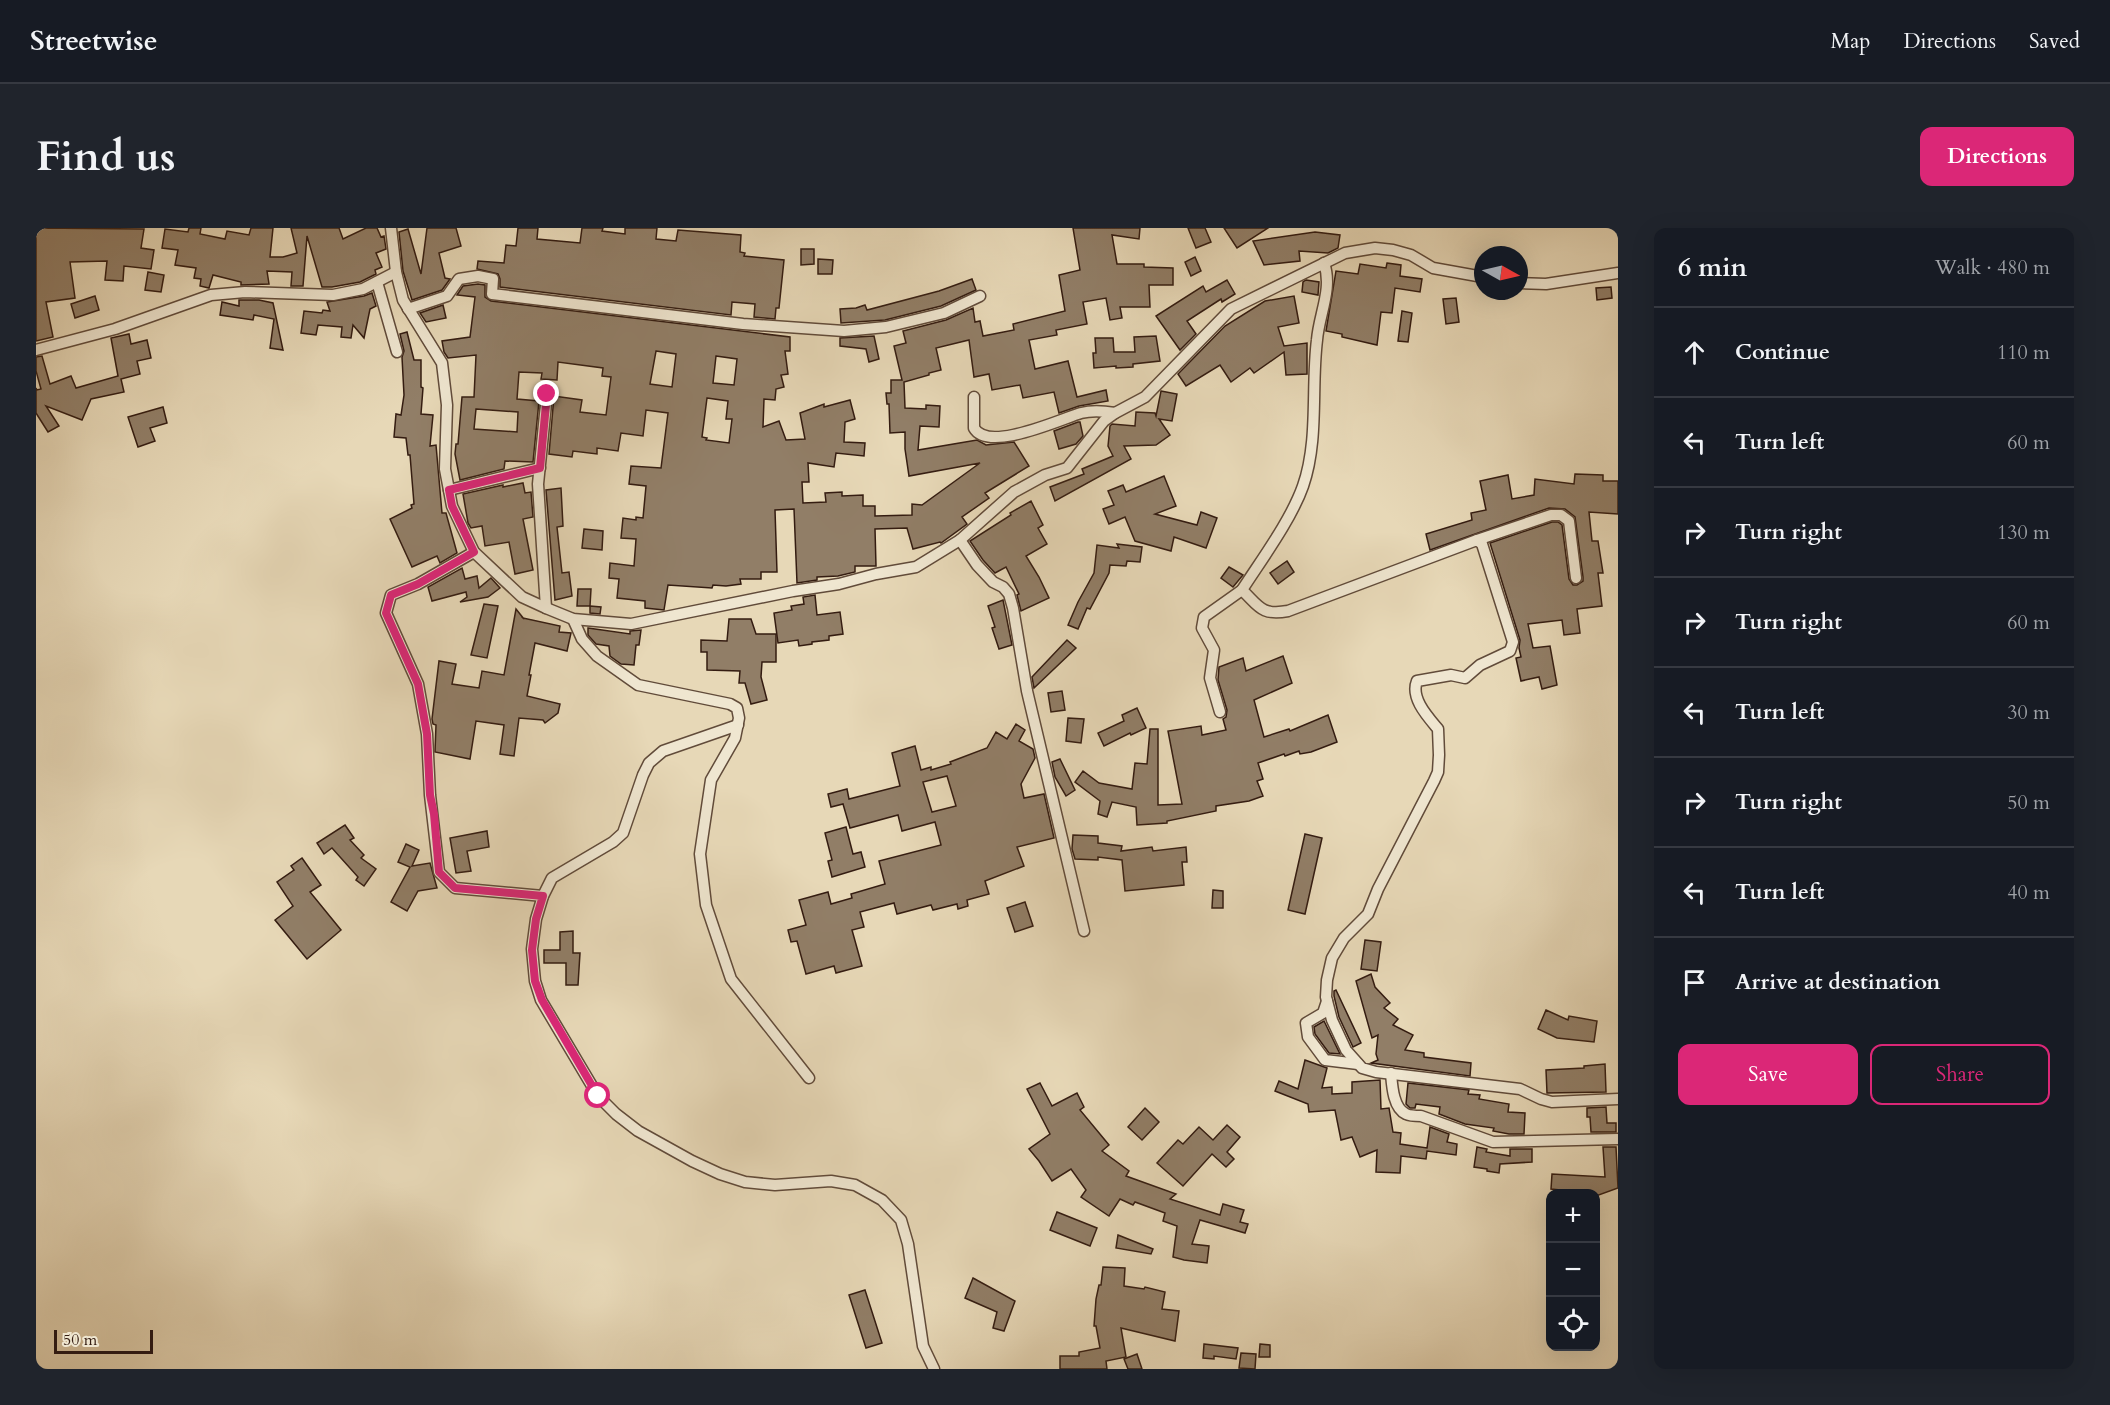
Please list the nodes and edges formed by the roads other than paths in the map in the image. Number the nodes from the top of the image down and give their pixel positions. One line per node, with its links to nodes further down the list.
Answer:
1 (391, 228): 3 (street)
2 (1324, 263): 5 (street); 14 (street); 21 (street)
3 (396, 272): 6 (street); 9 (street)
4 (1618, 273): 7 (street)
5 (1474, 275)
6 (378, 282): 10 (street); 11 (street)
7 (1528, 283)
8 (980, 296): 9 (street)
9 (408, 309): 16 (street)
10 (36, 350)
11 (397, 352)
12 (547, 394): 15 (street)
13 (974, 397): 14 (street)
14 (1115, 413): 17 (street)
15 (540, 468): 16 (street); 22 (street)
16 (449, 490): 19 (street)
17 (960, 540): 23 (street); 27 (street)
18 (1477, 540): 20 (street); 21 (street); 28 (street)
19 (474, 552): 22 (street); 26 (street)
20 (1576, 578)
21 (1242, 590): 24 (street)
22 (546, 608): 23 (street)
23 (573, 619): 25 (street)
24 (1220, 712)
25 (738, 725): 26 (street); 31 (street)
26 (543, 896): 34 (street)
27 (1084, 931)
28 (1327, 1001): 29 (street); 29 (street)
29 (1358, 1064): 30 (street)
30 (1391, 1073): 32 (street); 33 (street)
31 (808, 1078)
32 (1618, 1099)
33 (1618, 1139)
34 (934, 1369)

